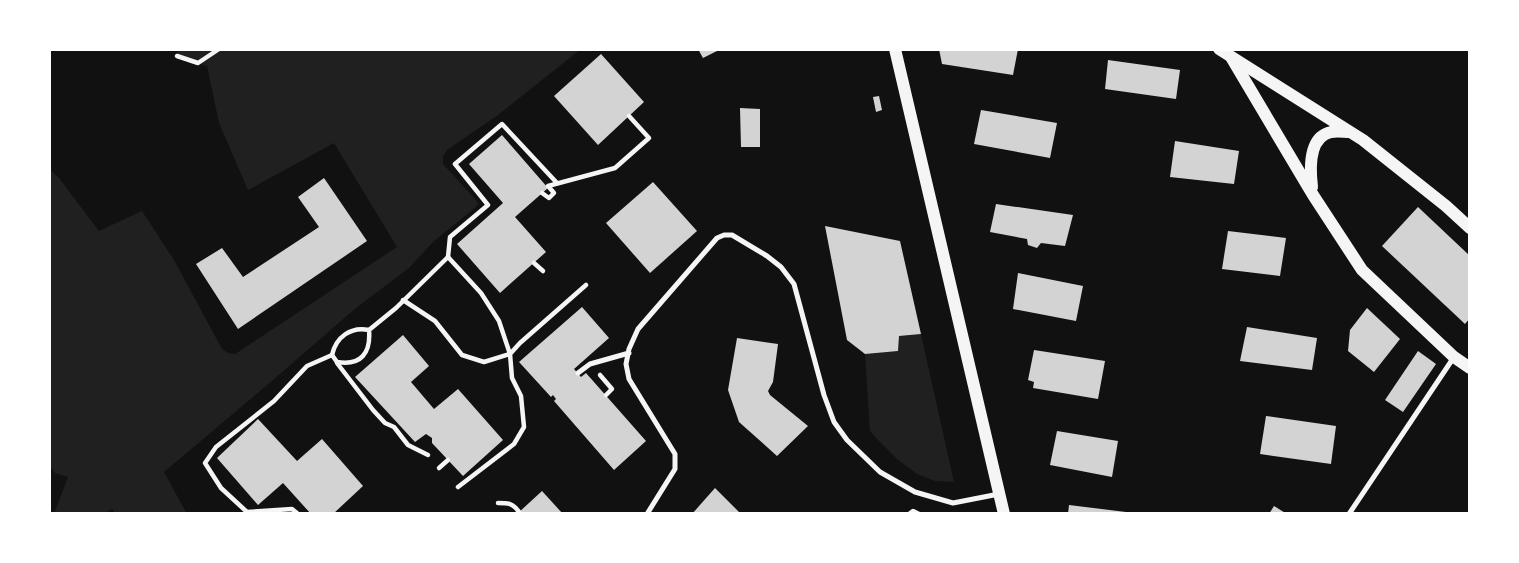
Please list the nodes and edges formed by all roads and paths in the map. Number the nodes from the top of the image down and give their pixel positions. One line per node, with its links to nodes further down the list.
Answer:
1 (219, 49): 4 (path)
2 (895, 49): 30 (street)
3 (1219, 49): 5 (street)
4 (177, 57)
5 (1231, 57): 7 (street); 10 (street)
6 (629, 116): 8 (path)
7 (1349, 132): 10 (street); 11 (street)
8 (556, 183): 9 (path); 12 (path)
9 (542, 193)
10 (1313, 195): 22 (street)
11 (1470, 228)
12 (448, 257): 16 (path); 19 (path)
13 (534, 263): 14 (path)
14 (543, 271)
15 (586, 285): 19 (path)
16 (403, 300): 17 (path); 19 (path)
17 (369, 330): 21 (path); 23 (path)
18 (1470, 352): 22 (street)
19 (510, 354): 29 (path)
20 (629, 354): 25 (lane); 30 (lane); 35 (lane)
21 (332, 355): 23 (path); 33 (path)
22 (1454, 357): 24 (street); 39 (lane)
23 (337, 362): 26 (path)
24 (1470, 368)
25 (578, 373)
26 (428, 455)
27 (448, 460): 28 (path)
28 (439, 468)
29 (458, 488)
30 (1000, 493): 38 (street)
31 (498, 503): 32 (path)
32 (519, 512)
33 (257, 513): 34 (path)
34 (298, 514)
35 (647, 514)
36 (909, 514): 37 (path)
37 (919, 514)
38 (1004, 514)
39 (1349, 514)

